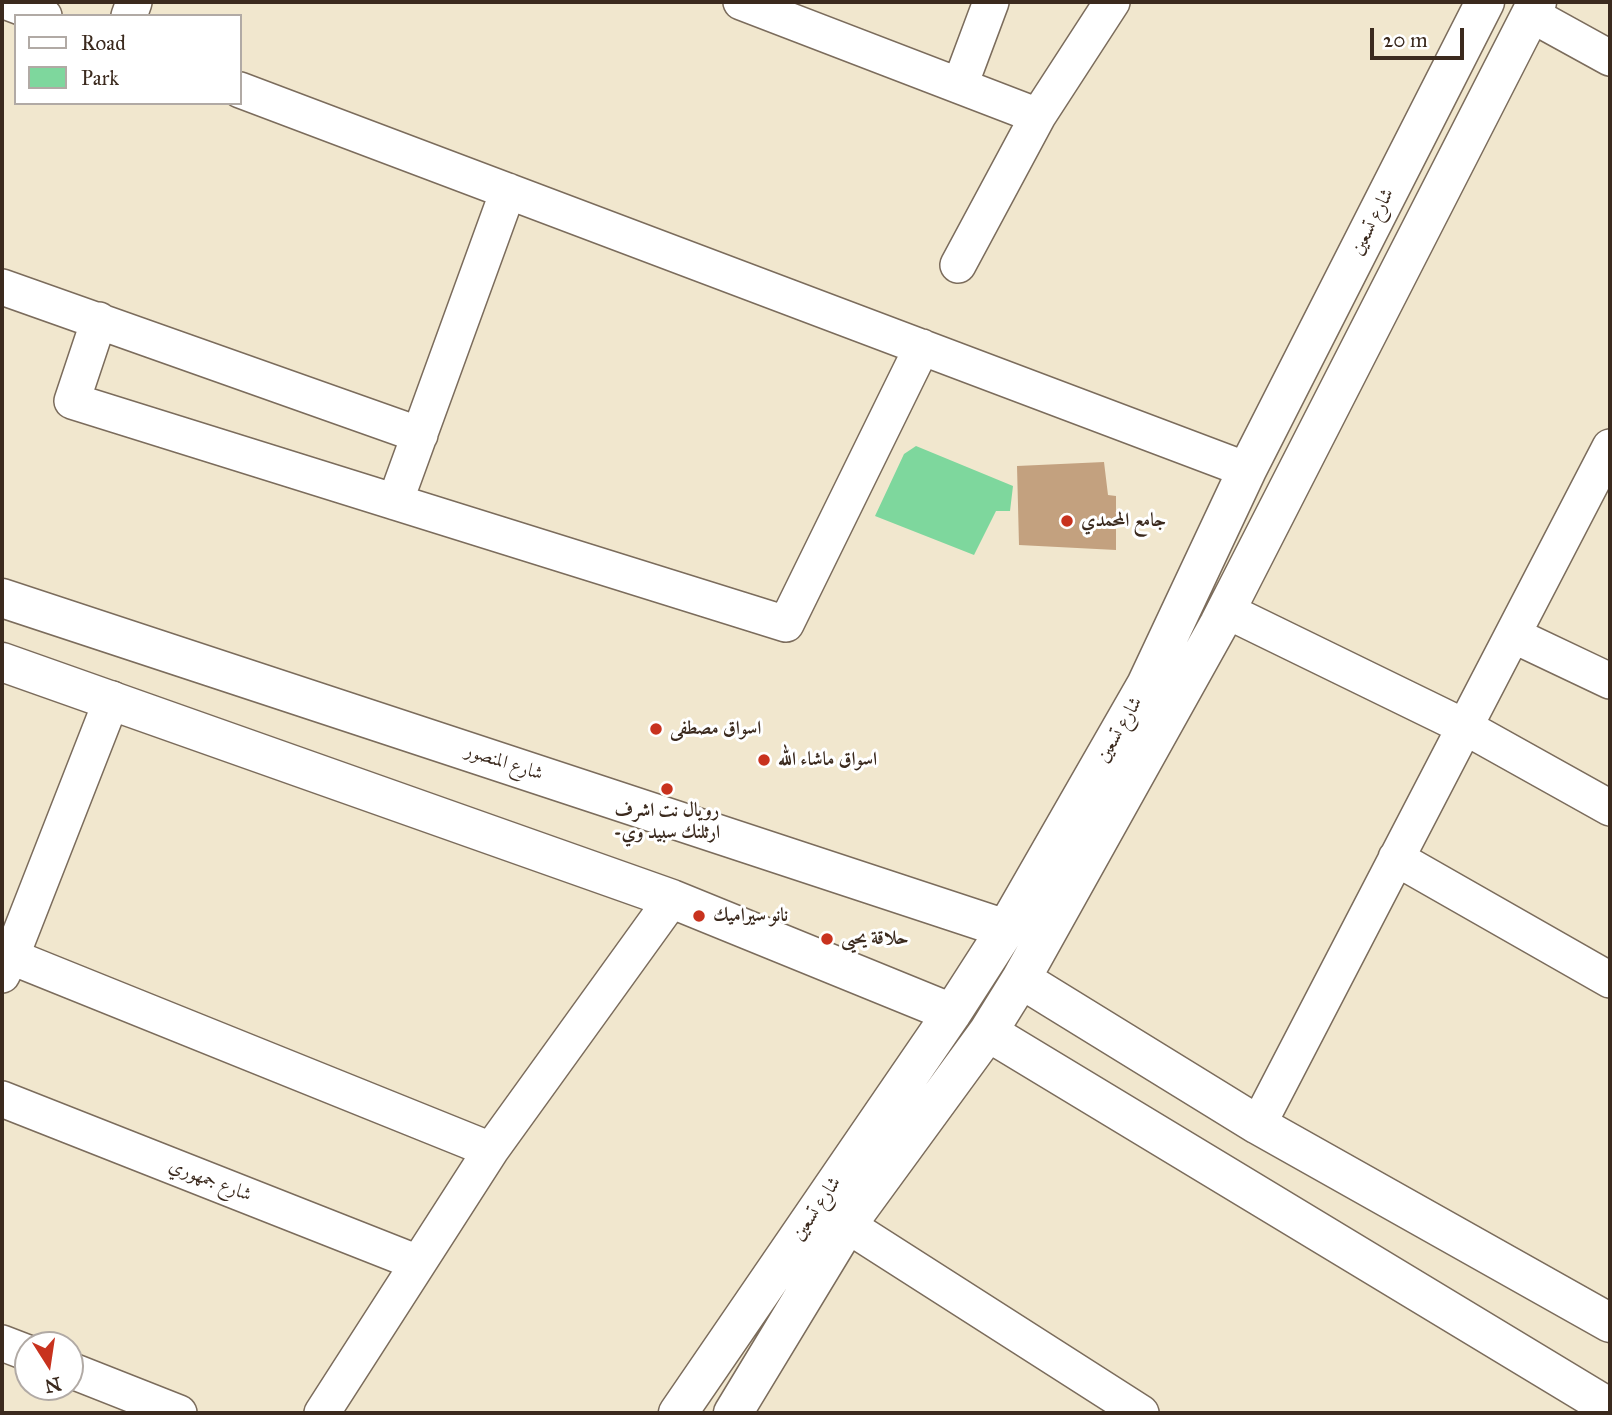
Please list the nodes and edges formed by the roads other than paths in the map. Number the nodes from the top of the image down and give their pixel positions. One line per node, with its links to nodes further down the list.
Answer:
1 (7, 2): 7 (street)
2 (741, 2): 9 (street)
3 (991, 2): 9 (street)
4 (1112, 2): 11 (street)
5 (1485, 2): 19 (street, شارع تسعين)
6 (1534, 8): 8 (street); 23 (street, شارع تسعين)
7 (39, 14)
8 (1610, 58)
9 (960, 85): 11 (street)
10 (242, 91): 12 (street)
11 (1038, 116): 13 (street)
12 (508, 191): 16 (street); 17 (street)
13 (958, 265)
14 (2, 288): 15 (street)
15 (99, 320): 17 (street); 20 (street)
16 (922, 347): 19 (street); 20 (street)
17 (420, 435): 20 (street)
18 (1610, 447): 21 (street)
19 (1247, 471): 32 (street, شارع تسعين)
20 (395, 502)
21 (1596, 507): 24 (street)
22 (2, 598): 32 (street, شارع المنصور)
23 (1226, 610): 28 (street); 34 (street, شارع تسعين)
24 (1513, 635): 26 (street); 28 (street)
25 (2, 662): 27 (street)
26 (1610, 681)
27 (112, 699): 31 (street); 33 (street)
28 (1465, 727): 29 (street); 30 (street)
29 (1610, 808)
30 (1396, 858): 35 (street); 39 (street)
31 (672, 899): 36 (street); 40 (street)
32 (1006, 929): 36 (street, شارع تسعين)
33 (5, 962): 40 (street)
34 (1021, 979): 37 (street, شارع تسعين); 39 (street)
35 (1610, 980)
36 (952, 1013): 48 (street, شارع تسعين)
37 (988, 1032): 41 (street, شارع تسعين); 45 (street)
38 (2, 1099): 42 (street, شارع جمهوري)
39 (1258, 1125): 43 (street)
40 (491, 1150): 42 (street)
41 (847, 1225): 49 (street, شارع تسعين); 50 (street)
42 (418, 1263): 47 (street)
43 (1610, 1323)
44 (84, 1376): 46 (street)
45 (1610, 1408)
46 (179, 1413)
47 (321, 1413)
48 (678, 1413)
49 (733, 1413)
50 (1141, 1413)

